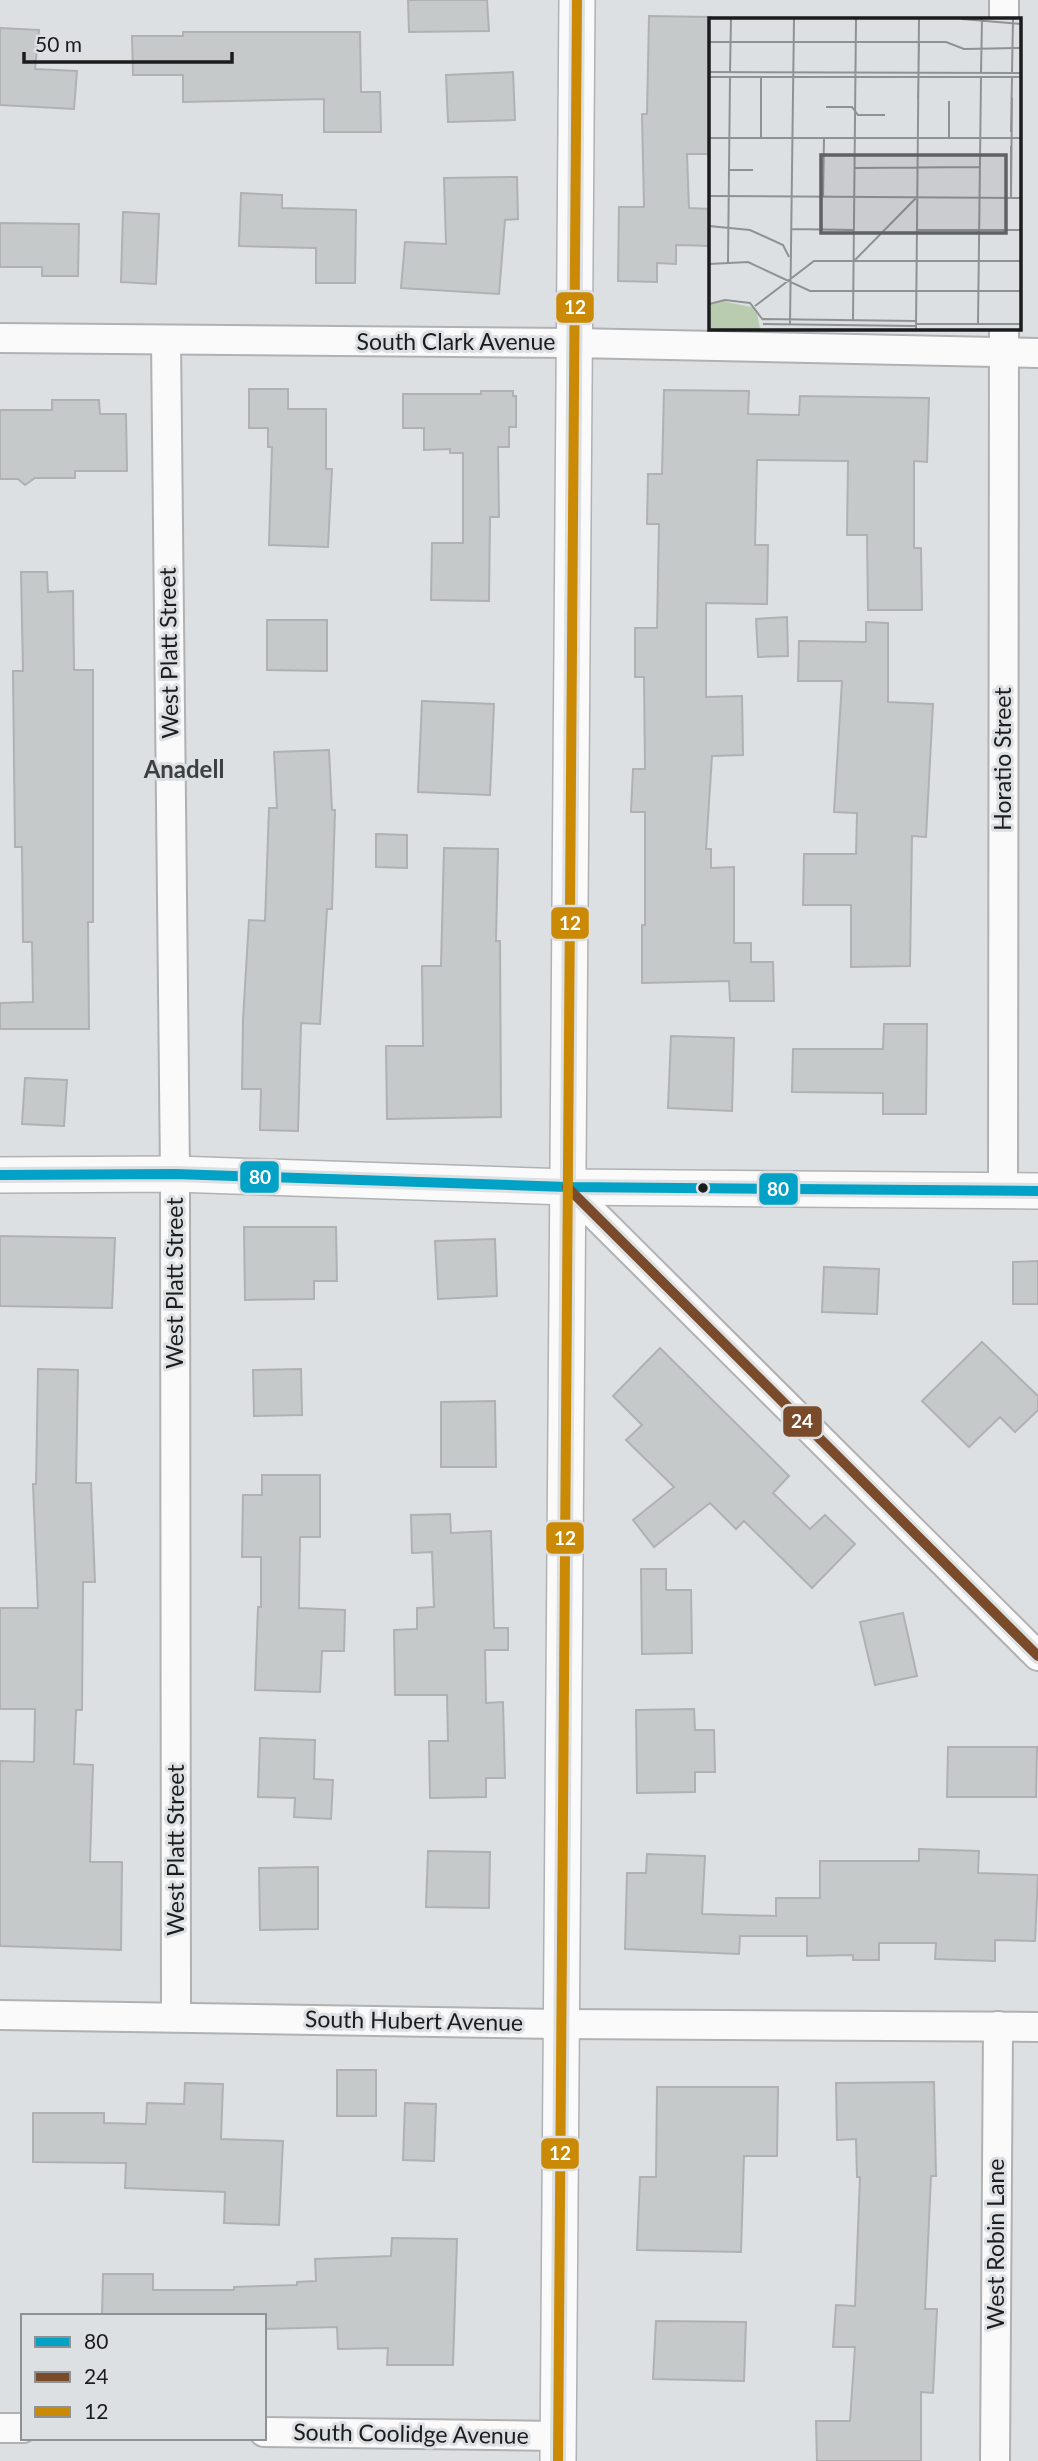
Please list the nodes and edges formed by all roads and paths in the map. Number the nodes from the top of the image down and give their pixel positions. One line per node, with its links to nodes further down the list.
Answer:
1 (577, 0): 7 (street)
2 (1004, 0): 3 (street)
3 (1004, 18)
4 (0, 338): 5 (street, South Clark Avenue)
5 (166, 340): 7 (street, South Clark Avenue); 9 (street, West Platt Street)
6 (1004, 340): 7 (street, South Clark Avenue); 8 (street, South Clark Avenue); 12 (street, Horatio Street)
7 (574, 343): 11 (street)
8 (1038, 353)
9 (175, 1174): 10 (street); 11 (street); 16 (street, West Platt Street)
10 (0, 1175)
11 (568, 1187): 12 (street); 14 (street); 17 (street)
12 (1003, 1191): 13 (street)
13 (1038, 1191)
14 (1038, 1656)
15 (0, 2015): 16 (street, South Hubert Avenue)
16 (176, 2017): 17 (street, South Hubert Avenue)
17 (561, 2024): 18 (street, South Hubert Avenue); 23 (street)
18 (998, 2026): 19 (street, South Hubert Avenue); 24 (street, West Robin Lane)
19 (1038, 2027)
20 (0, 2428): 21 (street)
21 (21, 2428)
22 (266, 2432): 23 (street, South Coolidge Avenue)
23 (558, 2449)
24 (995, 2461)

